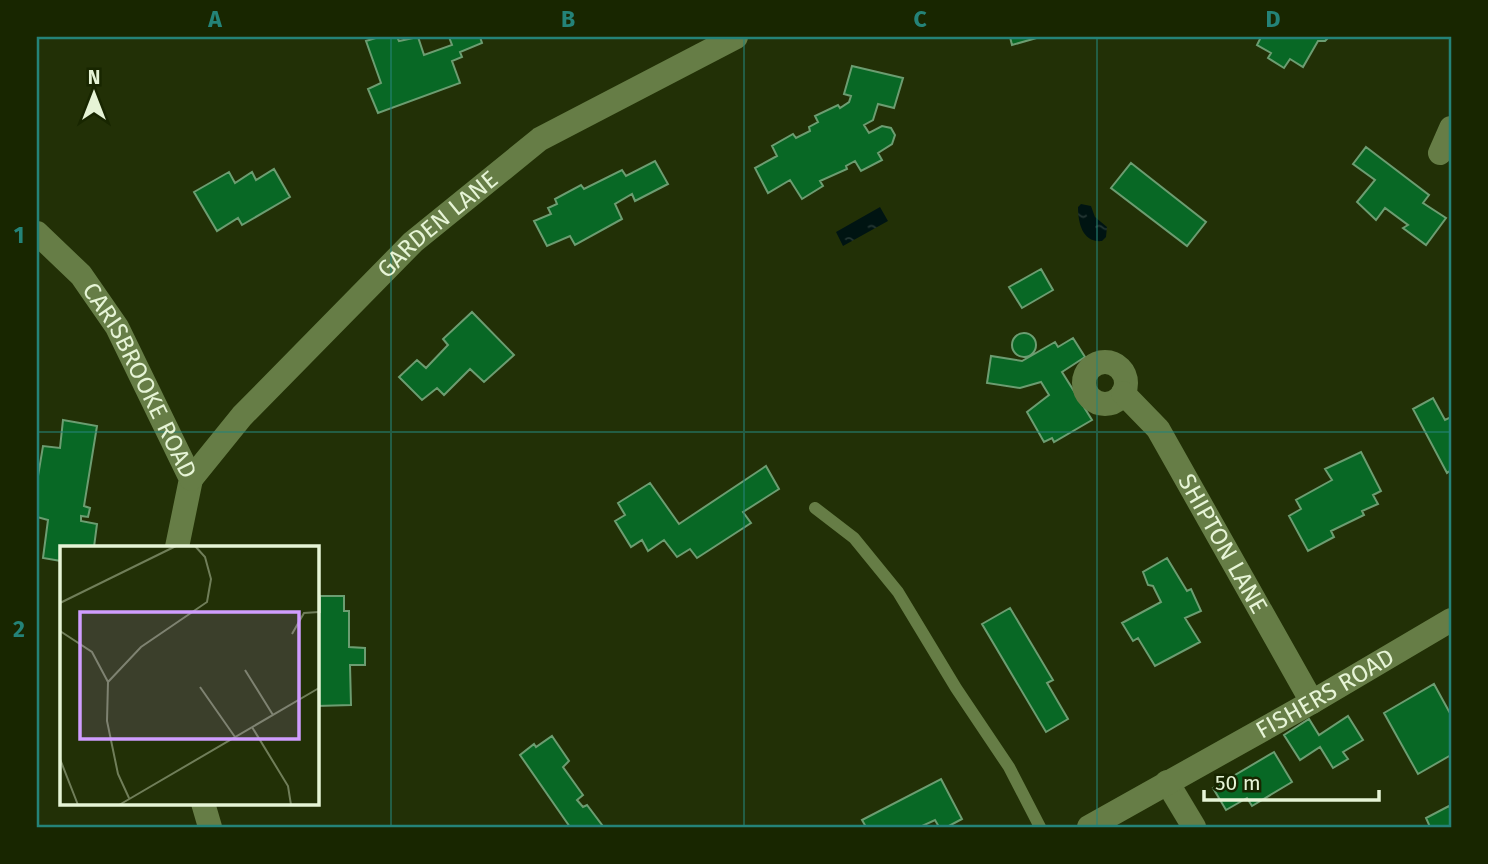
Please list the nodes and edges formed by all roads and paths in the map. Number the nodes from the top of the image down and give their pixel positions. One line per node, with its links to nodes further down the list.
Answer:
1 (736, 37): 6 (street, GARDEN LANE)
2 (1451, 128): 3 (street)
3 (1440, 153)
4 (37, 233): 6 (street, CARISBROOKE ROAD)
5 (1123, 393): 10 (street, SHIPTON LANE)
6 (191, 479): 8 (street, CARISBROOKE ROAD)
7 (815, 509): 14 (lane)
8 (177, 546)
9 (1451, 620): 10 (street, FISHERS ROAD)
10 (1312, 702): 11 (street, FISHERS ROAD)
11 (1167, 782): 15 (street, FISHERS ROAD); 16 (street)
12 (203, 804): 13 (street)
13 (210, 827)
14 (1040, 827)
15 (1088, 827)
16 (1194, 827)

